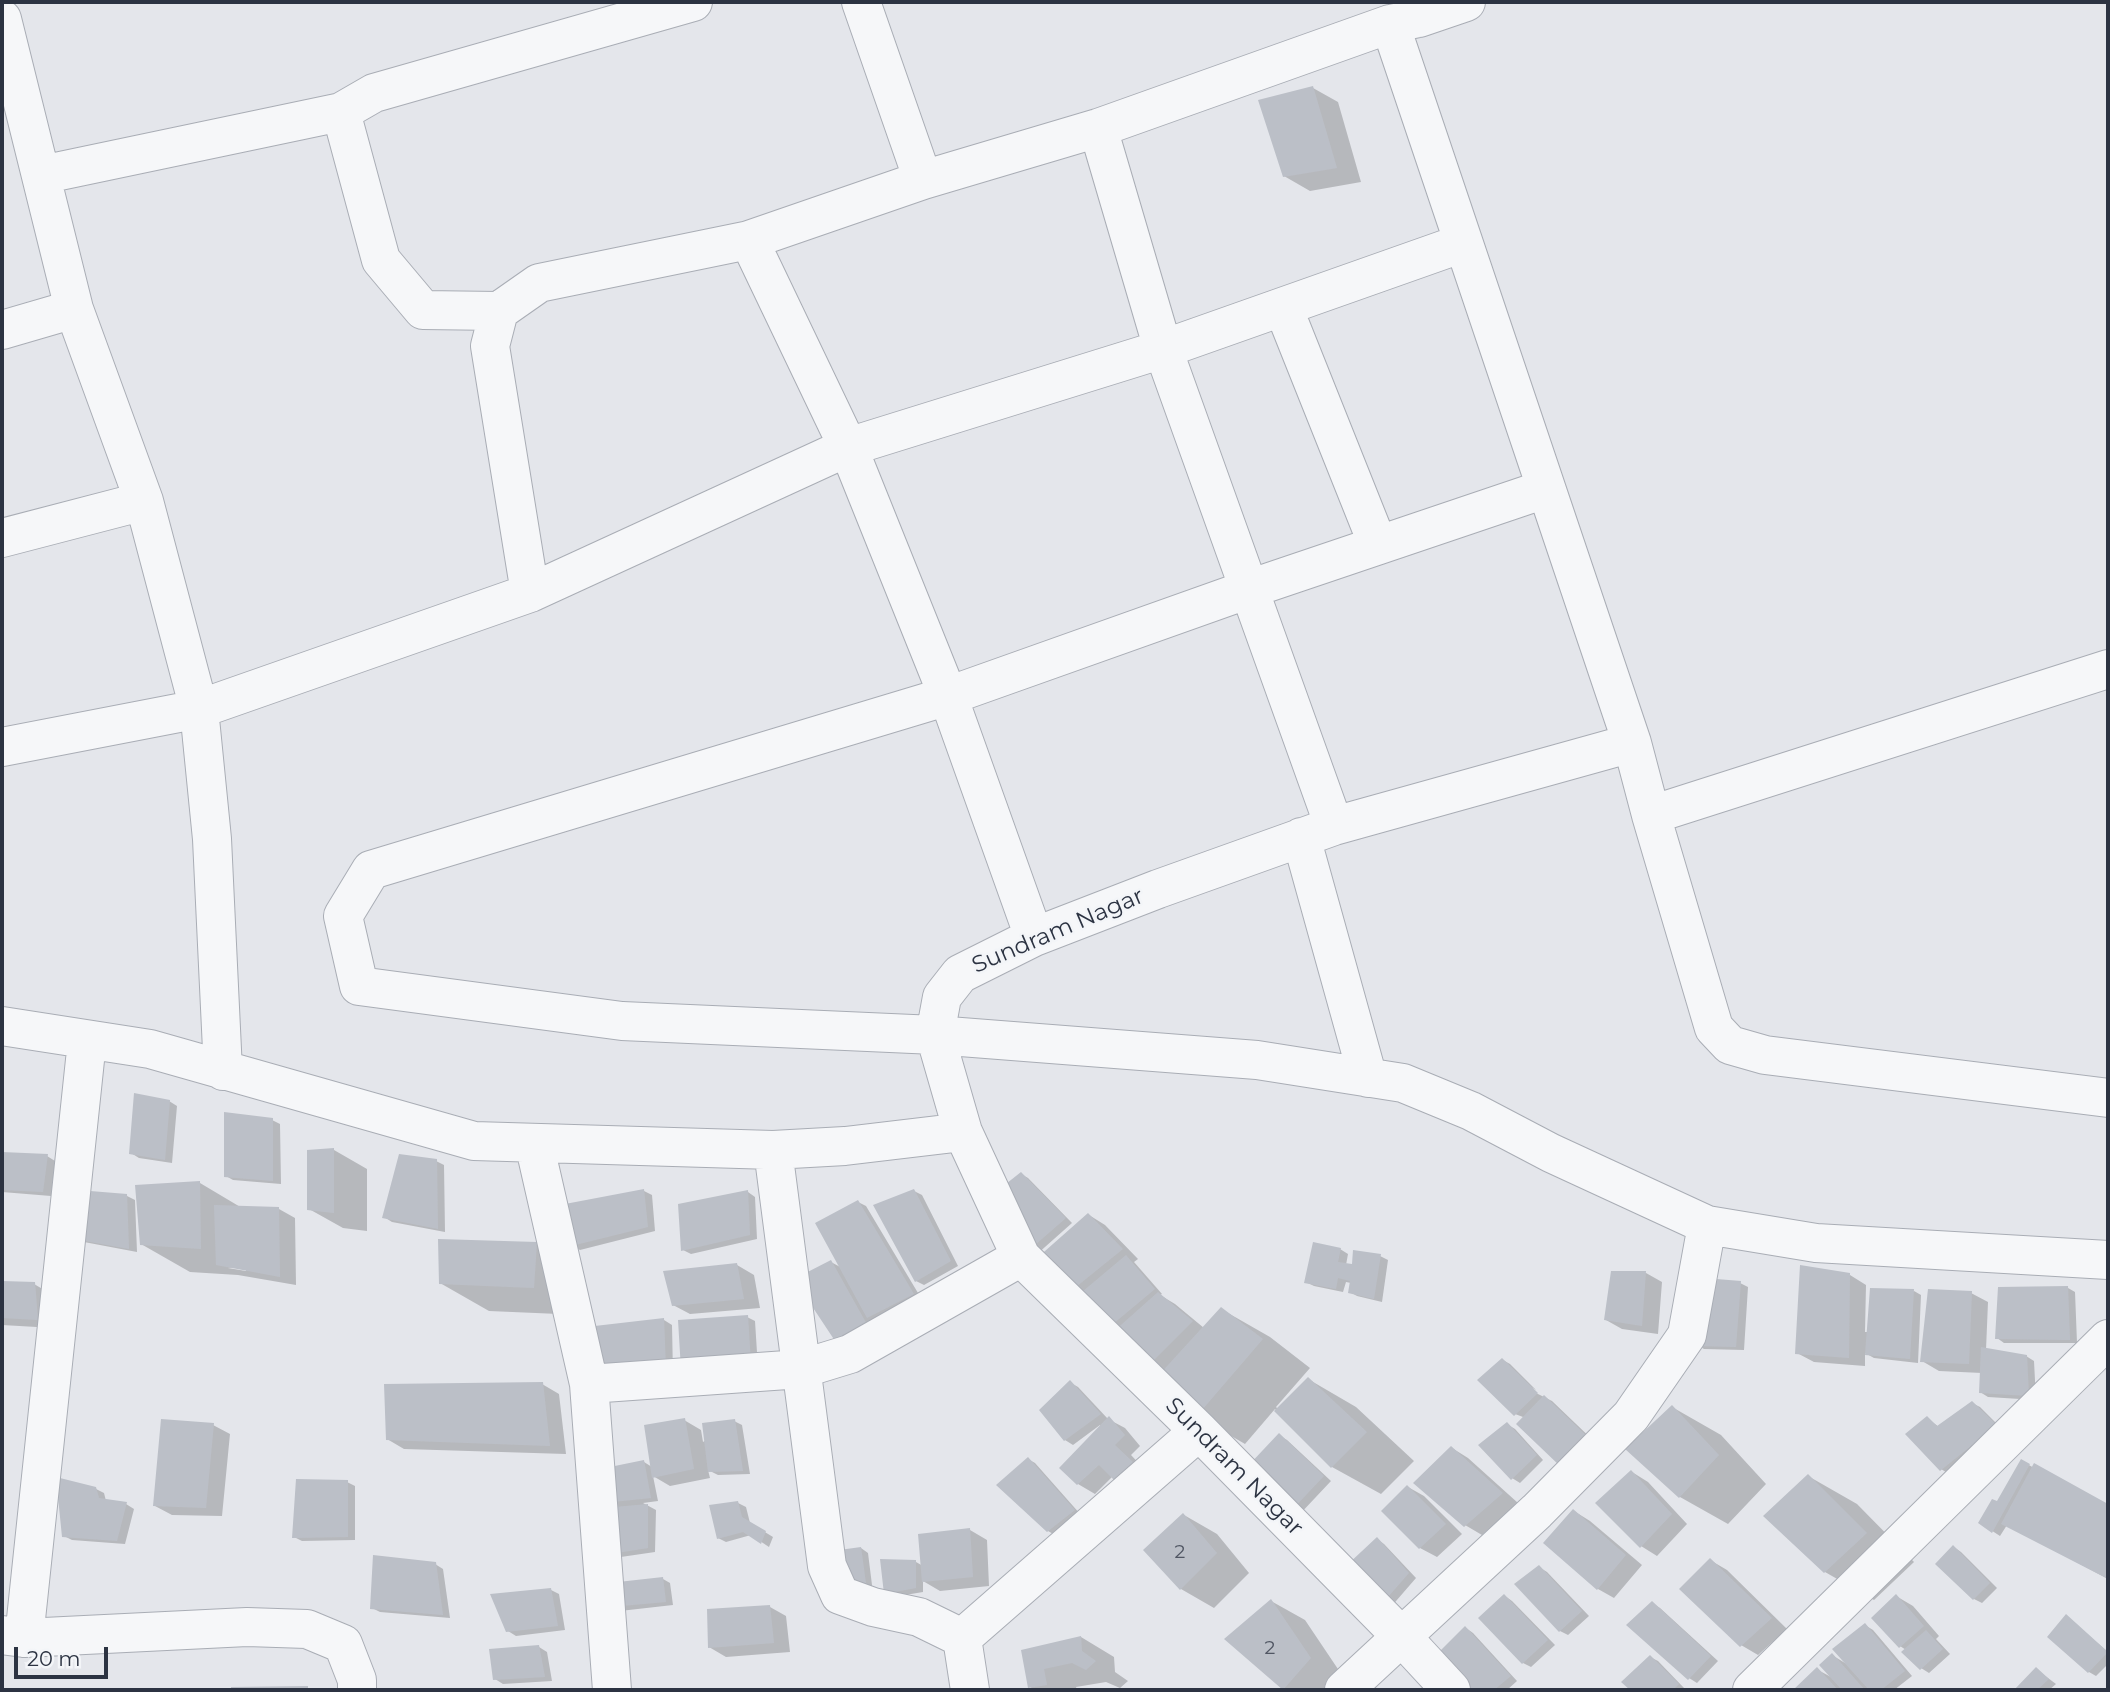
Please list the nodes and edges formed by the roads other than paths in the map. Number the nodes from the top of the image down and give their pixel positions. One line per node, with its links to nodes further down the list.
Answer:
1 (693, 2): 6 (street)
2 (861, 2): 9 (street)
3 (1466, 2): 4 (street)
4 (1407, 15): 7 (street); 11 (street)
5 (2, 19): 8 (street)
6 (341, 112): 8 (street); 14 (street)
7 (1098, 128): 9 (street); 16 (street)
8 (41, 175): 13 (street)
9 (923, 180): 10 (street)
10 (749, 240): 14 (street); 17 (street)
11 (1463, 243): 12 (street); 18 (street)
12 (1283, 307): 16 (street); 21 (street)
13 (74, 309): 15 (street); 19 (street)
14 (499, 311): 23 (street)
15 (2, 330)
16 (1164, 349): 17 (street); 22 (street)
17 (848, 447): 23 (street); 25 (street)
18 (1545, 489): 21 (street); 27 (street)
19 (144, 502): 20 (street); 26 (street)
20 (2, 538)
21 (1378, 545): 22 (street)
22 (1249, 589): 25 (street); 30 (street)
23 (530, 593): 26 (street)
24 (2108, 669): 29 (street)
25 (948, 696): 31 (street); 33 (street)
26 (199, 709): 28 (street); 35 (street)
27 (1632, 743): 29 (street); 30 (street, Sundram Nagar)
28 (2, 747)
29 (1651, 815): 37 (street)
30 (1317, 832): 31 (street, Sundram Nagar); 36 (street)
31 (1034, 937): 33 (street, Sundram Nagar)
32 (2, 1026): 34 (street)
33 (935, 1035): 36 (street); 38 (street, Sundram Nagar)
34 (87, 1041): 35 (street); 48 (street)
35 (223, 1071): 39 (street)
36 (1368, 1078): 41 (street)
37 (2108, 1098)
38 (963, 1132): 40 (street); 42 (street, Sundram Nagar)
39 (534, 1143): 40 (street); 46 (street)
40 (772, 1150): 45 (street)
41 (1707, 1225): 43 (street); 49 (street)
42 (1021, 1257): 45 (street); 47 (street, Sundram Nagar)
43 (2108, 1260)
44 (2108, 1339): 56 (street)
45 (801, 1369): 46 (street); 50 (street)
46 (589, 1384): 52 (street)
47 (1199, 1431): 49 (street, Sundram Nagar); 50 (street)
48 (13, 1636): 51 (street)
49 (1402, 1637): 54 (street); 55 (street, Sundram Nagar)
50 (962, 1638): 53 (street)
51 (357, 1690)
52 (612, 1690)
53 (970, 1690)
54 (1344, 1690)
55 (1451, 1690)
56 (1752, 1690)

